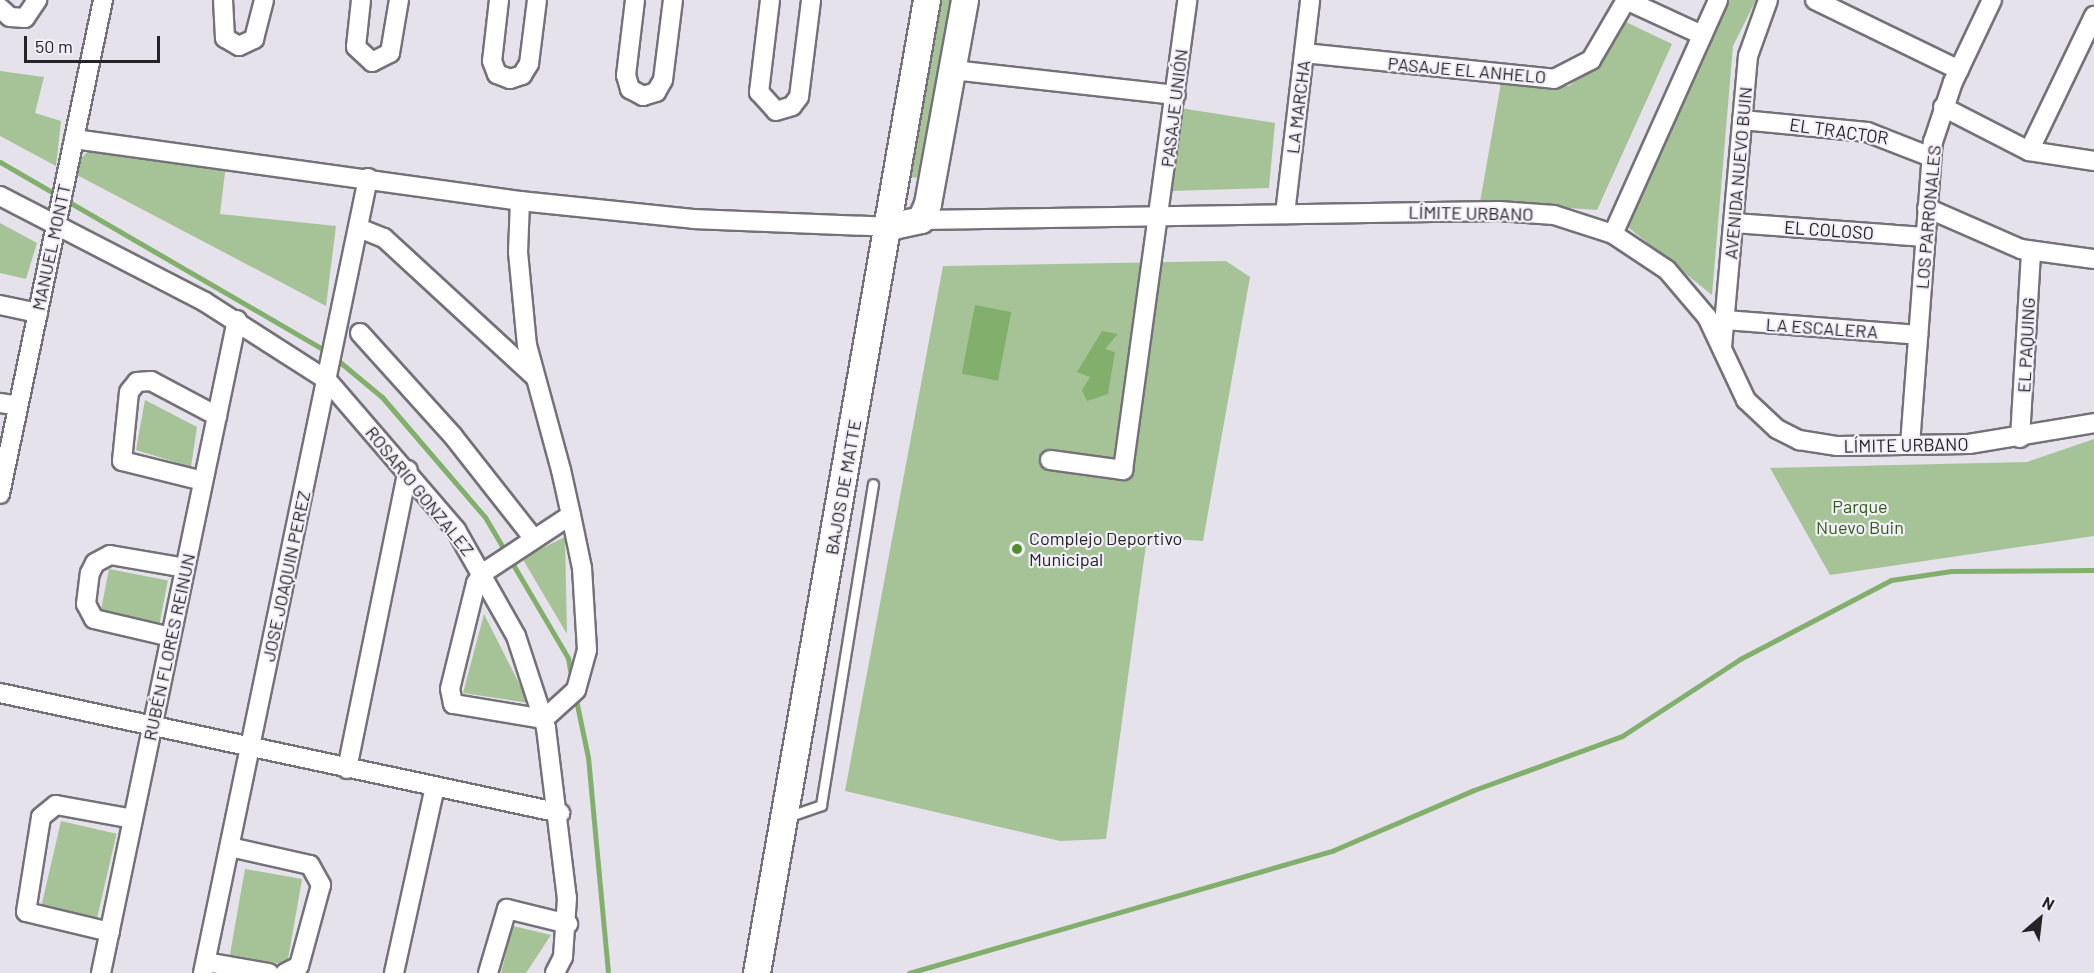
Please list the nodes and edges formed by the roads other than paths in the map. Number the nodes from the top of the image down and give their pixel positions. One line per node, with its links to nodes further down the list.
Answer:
1 (37, 0): 22 (street)
2 (103, 0): 31 (street, MANUEL MONTT)
3 (223, 0): 4 (street)
4 (264, 0)
5 (361, 0): 6 (street)
6 (399, 0)
7 (499, 0): 8 (street)
8 (537, 0)
9 (635, 0): 10 (street)
10 (673, 0)
11 (771, 0): 12 (street)
12 (811, 0)
13 (964, 0): 26 (main road)
14 (1187, 0): 28 (street, PASAJE UNIÓN)
15 (1310, 0): 25 (street, LA MARCHA)
16 (1626, 0): 24 (street); 25 (street, PASAJE EL ANHELO)
17 (1718, 0): 24 (street)
18 (1768, 0): 30 (street, AVENIDA NUEVO BUIN)
19 (1815, 0): 27 (street)
20 (1992, 0): 27 (street, LOS PARRONALES)
21 (922, 1): 44 (main road, BAJOS DE MATTE)
22 (0, 8)
23 (2094, 16): 32 (street)
24 (1702, 35): 46 (street)
25 (1304, 53): 39 (street, LA MARCHA)
26 (953, 70): 28 (street); 42 (main road)
27 (1959, 70): 29 (street, LOS PARRONALES)
28 (1176, 95): 40 (street, PASAJE UNIÓN)
29 (1942, 107): 32 (street); 33 (street, LOS PARRONALES)
30 (1742, 120): 33 (street, EL TRACTOR); 43 (street, AVENIDA NUEVO BUIN)
31 (74, 138): 35 (street); 41 (street, MANUEL MONTT)
32 (2029, 151): 34 (street)
33 (1931, 157): 38 (street, LOS PARRONALES)
34 (2094, 161)
35 (368, 178): 37 (street); 45 (street, JOSE JOAQUIN PEREZ)
36 (0, 196): 41 (street, ROSARIO GONZALEZ)
37 (520, 201): 44 (street); 58 (street)
38 (1927, 208): 47 (street, LOS PARRONALES); 48 (street)
39 (1285, 214): 40 (street, LÍMITE URBANO); 46 (street, LÍMITE URBANO)
40 (1162, 215): 42 (street, LÍMITE URBANO); 65 (street, PASAJE UNIÓN)
41 (57, 217): 51 (street, MANUEL MONTT); 52 (street, ROSARIO GONZALEZ)
42 (921, 220): 44 (main road)
43 (1734, 223): 47 (street, EL COLOSO); 53 (street, AVENIDA NUEVO BUIN)
44 (888, 227): 82 (main road, BAJOS DE MATTE)
45 (358, 228): 57 (street, JOSE JOAQUIN PEREZ); 58 (street)
46 (1613, 234): 56 (street, LÍMITE URBANO)
47 (1925, 237): 55 (street, LOS PARRONALES)
48 (2031, 252): 49 (street); 63 (street, EL PAQUING)
49 (2094, 259)
50 (0, 305): 51 (street)
51 (38, 313): 60 (street, MANUEL MONTT)
52 (237, 320): 57 (street, ROSARIO GONZALEZ); 61 (street, RUBÉN FLORES REINUN)
53 (1725, 320): 55 (street, LA ESCALERA); 56 (street, AVENIDA NUEVO BUIN)
54 (360, 333): 71 (street)
55 (1918, 335): 64 (street, LOS PARRONALES)
56 (1722, 349): 64 (street, LÍMITE URBANO)
57 (329, 372): 66 (street, ROSARIO GONZALEZ); 78 (street, JOSE JOAQUIN PEREZ)
58 (535, 377): 70 (street)
59 (0, 403): 60 (street)
60 (18, 406): 69 (street, MANUEL MONTT)
61 (217, 416): 67 (street, RUBÉN FLORES REINUN); 67 (street)
62 (2094, 423): 63 (street, LÍMITE URBANO)
63 (2020, 438): 64 (street, LÍMITE URBANO)
64 (1910, 445)
65 (1050, 460)
66 (408, 470): 73 (street, ROSARIO GONZALEZ); 79 (street)
67 (203, 481): 72 (street, RUBÉN FLORES REINUN)
68 (873, 484): 82 (lane)
69 (0, 494)
70 (571, 515): 71 (street); 76 (street)
71 (534, 539): 73 (street)
72 (185, 568): 74 (street, RUBÉN FLORES REINUN); 74 (street)
73 (483, 573): 76 (street, ROSARIO GONZALEZ); 76 (street)
74 (171, 637): 77 (street, RUBÉN FLORES REINUN)
75 (0, 693): 77 (street)
76 (544, 719): 81 (street, ROSARIO GONZALEZ)
77 (152, 727): 78 (street); 83 (street, RUBÉN FLORES REINUN)
78 (250, 749): 79 (street); 84 (street, JOSE JOAQUIN PEREZ)
79 (347, 769): 80 (street)
80 (435, 787): 81 (street); 91 (street)
81 (560, 813): 85 (street, ROSARIO GONZALEZ)
82 (784, 817): 94 (main road, BAJOS DE MATTE)
83 (133, 819): 86 (street, RUBÉN FLORES REINUN); 86 (street)
84 (230, 846): 87 (street, JOSE JOAQUIN PEREZ); 90 (street)
85 (568, 924): 92 (street); 93 (street, ROSARIO GONZALEZ)
86 (110, 932): 88 (street, RUBÉN FLORES REINUN)
87 (204, 967): 89 (street)
88 (101, 973)
89 (269, 973)
90 (285, 973)
91 (394, 973)
92 (488, 973)
93 (555, 973)
94 (757, 973)

